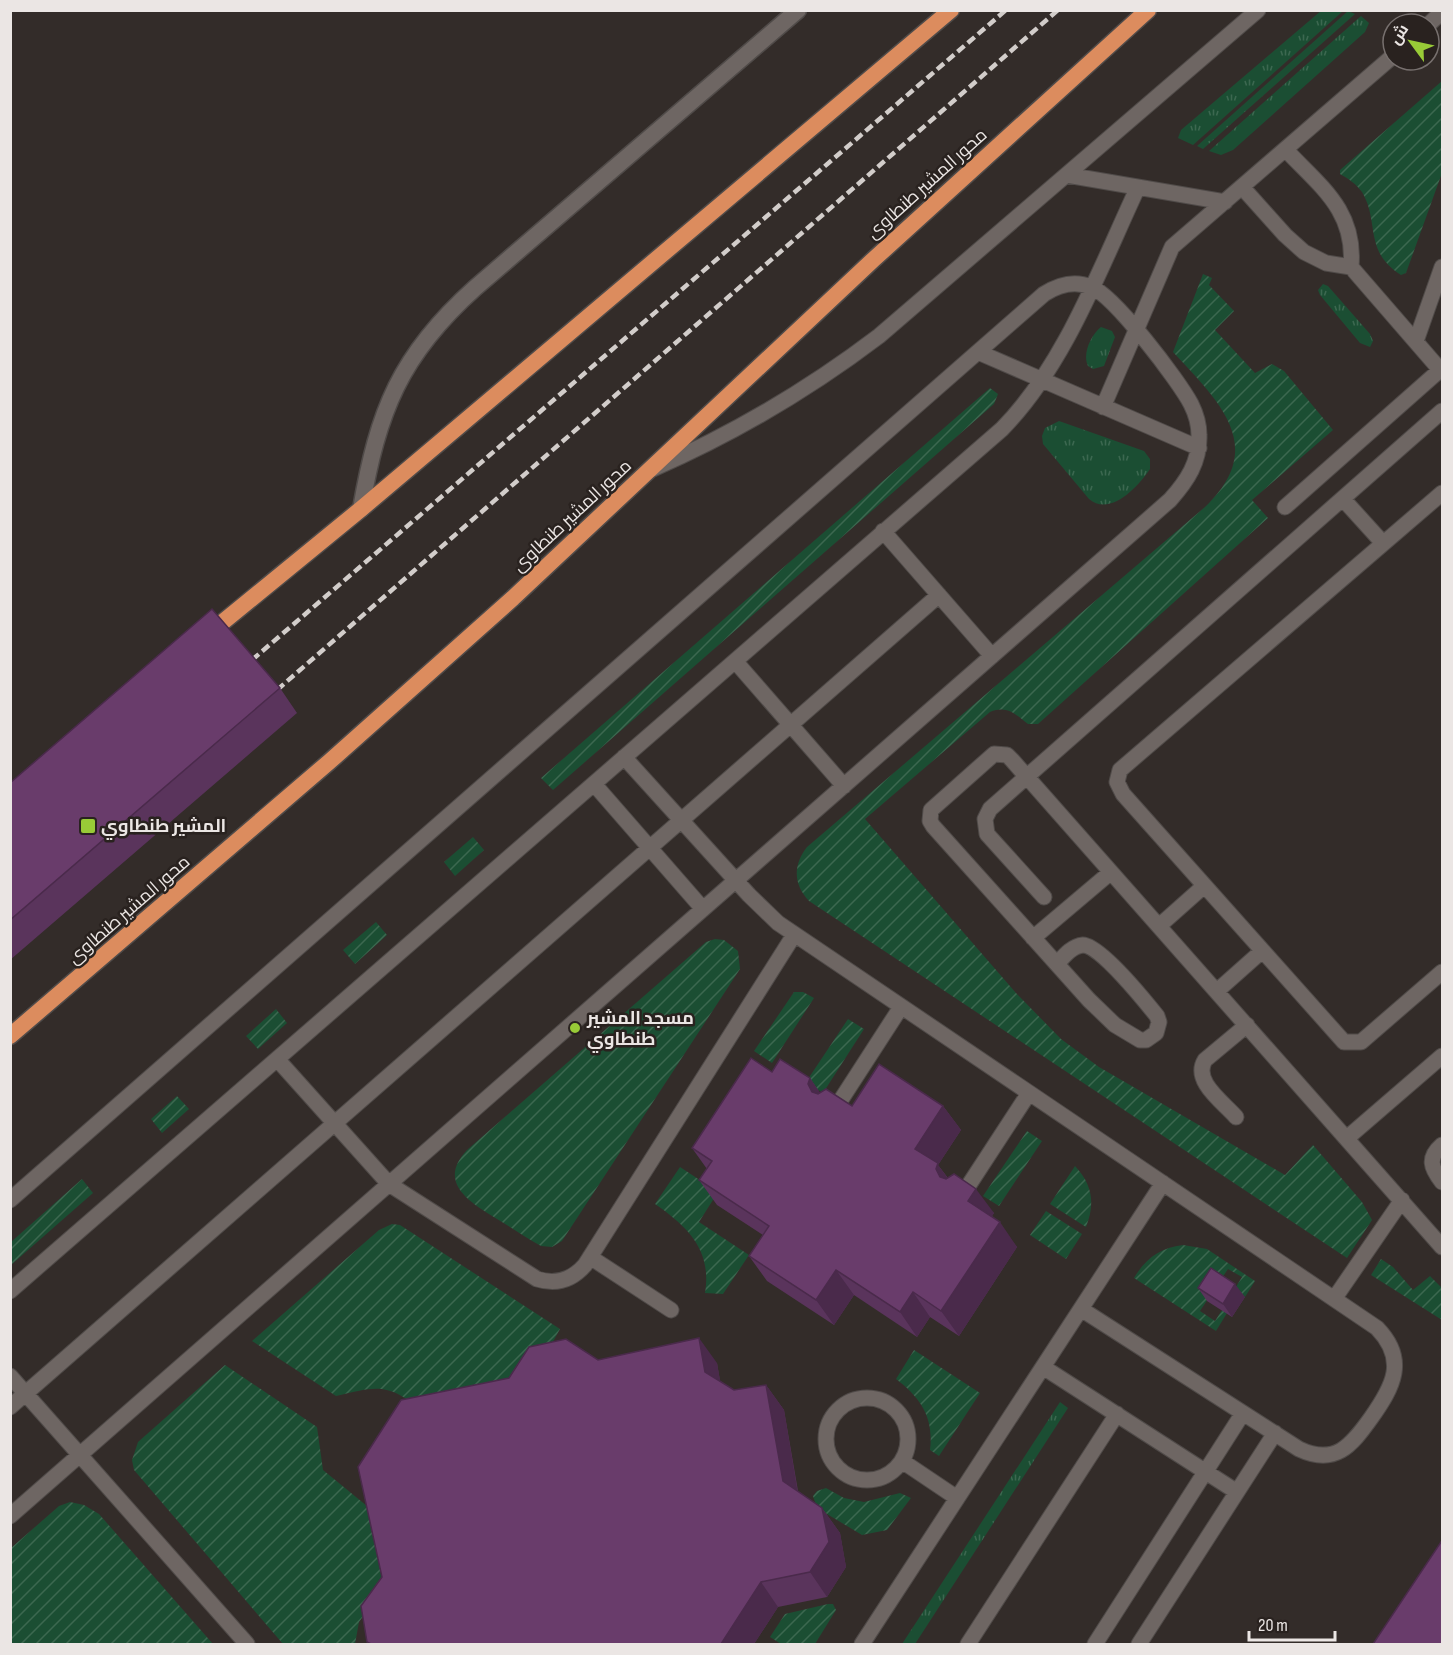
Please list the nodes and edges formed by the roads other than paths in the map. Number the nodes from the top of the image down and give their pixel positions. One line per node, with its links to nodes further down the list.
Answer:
1 (798, 10): 26 (street)
2 (951, 10): 26 (highway)
3 (1148, 10): 22 (highway, محور المشير طنطاوى)
4 (1258, 10): 7 (lane)
5 (1381, 67): 6 (lane)
6 (1286, 150): 9 (lane); 11 (lane)
7 (1067, 175): 8 (lane); 22 (lane)
8 (1138, 187): 10 (lane); 13 (lane)
9 (1242, 187): 10 (lane); 11 (lane)
10 (1225, 202): 14 (lane)
11 (1351, 267): 15 (lane)
12 (1443, 267): 15 (lane)
13 (1090, 286): 14 (lane); 16 (lane); 18 (lane)
14 (1136, 329): 19 (lane); 21 (lane)
15 (1416, 341): 17 (lane)
16 (978, 352): 18 (lane); 67 (lane)
17 (1442, 371): 25 (lane)
18 (1043, 380): 19 (lane); 27 (lane)
19 (1103, 406): 21 (lane)
20 (1443, 411): 24 (lane)
21 (1199, 448): 31 (lane)
22 (650, 470): 54 (highway, محور المشير طنطاوى)
23 (1443, 493): 28 (lane)
24 (1343, 499): 28 (lane); 35 (lane)
25 (1285, 507)
26 (361, 509): 30 (highway)
27 (883, 531): 29 (lane); 32 (lane)
28 (1382, 542): 42 (lane)
29 (939, 595): 31 (lane); 33 (lane)
30 (198, 642)
31 (992, 656): 37 (lane)
32 (735, 661): 33 (lane); 34 (lane)
33 (791, 725): 37 (lane); 38 (lane)
34 (624, 757): 36 (lane); 38 (lane)
35 (1027, 777): 40 (lane); 43 (lane); 47 (lane)
36 (594, 783): 39 (lane); 56 (lane)
37 (844, 786): 41 (lane)
38 (681, 820): 39 (lane); 41 (lane)
39 (650, 848): 44 (lane); 60 (lane)
40 (1110, 872): 45 (lane); 47 (lane)
41 (736, 881): 44 (lane); 46 (lane)
42 (1204, 886): 45 (lane); 48 (lane)
43 (1044, 897)
44 (703, 909): 65 (lane)
45 (1159, 926): 51 (lane)
46 (794, 935): 52 (lane); 70 (lane)
47 (1033, 938): 49 (lane)
48 (1262, 951): 50 (lane); 51 (lane)
49 (1056, 964): 49 (lane)
50 (1443, 972)
51 (1216, 991): 53 (lane)
52 (901, 1007): 57 (lane); 58 (lane)
53 (1247, 1025): 59 (lane); 61 (lane)
54 (10, 1036)
55 (1443, 1056): 61 (lane)
56 (277, 1059): 60 (lane); 71 (lane)
57 (1029, 1093): 64 (lane); 66 (lane)
58 (835, 1109)
59 (1236, 1117)
60 (335, 1124): 65 (lane); 77 (lane)
61 (1347, 1138): 68 (lane)
62 (1443, 1145): 63 (lane)
63 (1443, 1182)
64 (1163, 1183): 72 (lane); 73 (lane)
65 (389, 1184): 70 (lane); 82 (lane)
66 (963, 1194)
67 (10, 1200)
68 (1401, 1200): 69 (lane); 72 (lane)
69 (1441, 1240)
70 (590, 1257): 74 (lane)
71 (10, 1291)
72 (1334, 1299): 81 (lane)
73 (1081, 1309): 75 (lane); 79 (lane)
74 (671, 1310)
75 (1043, 1367): 80 (lane); 86 (lane)
76 (10, 1377): 77 (lane)
77 (26, 1394): 78 (lane); 82 (lane)
78 (10, 1407)
79 (1243, 1413): 81 (lane); 84 (lane)
80 (1117, 1414): 84 (lane); 90 (lane)
81 (1275, 1433): 85 (lane)
82 (79, 1456): 87 (lane); 88 (lane)
83 (902, 1461): 83 (lane); 86 (lane)
84 (1206, 1471): 85 (lane); 91 (lane)
85 (1237, 1491): 92 (lane)
86 (957, 1498): 89 (lane)
87 (10, 1516)
88 (247, 1644)
89 (862, 1644)
90 (968, 1644)
91 (1095, 1644)
92 (1140, 1644)

